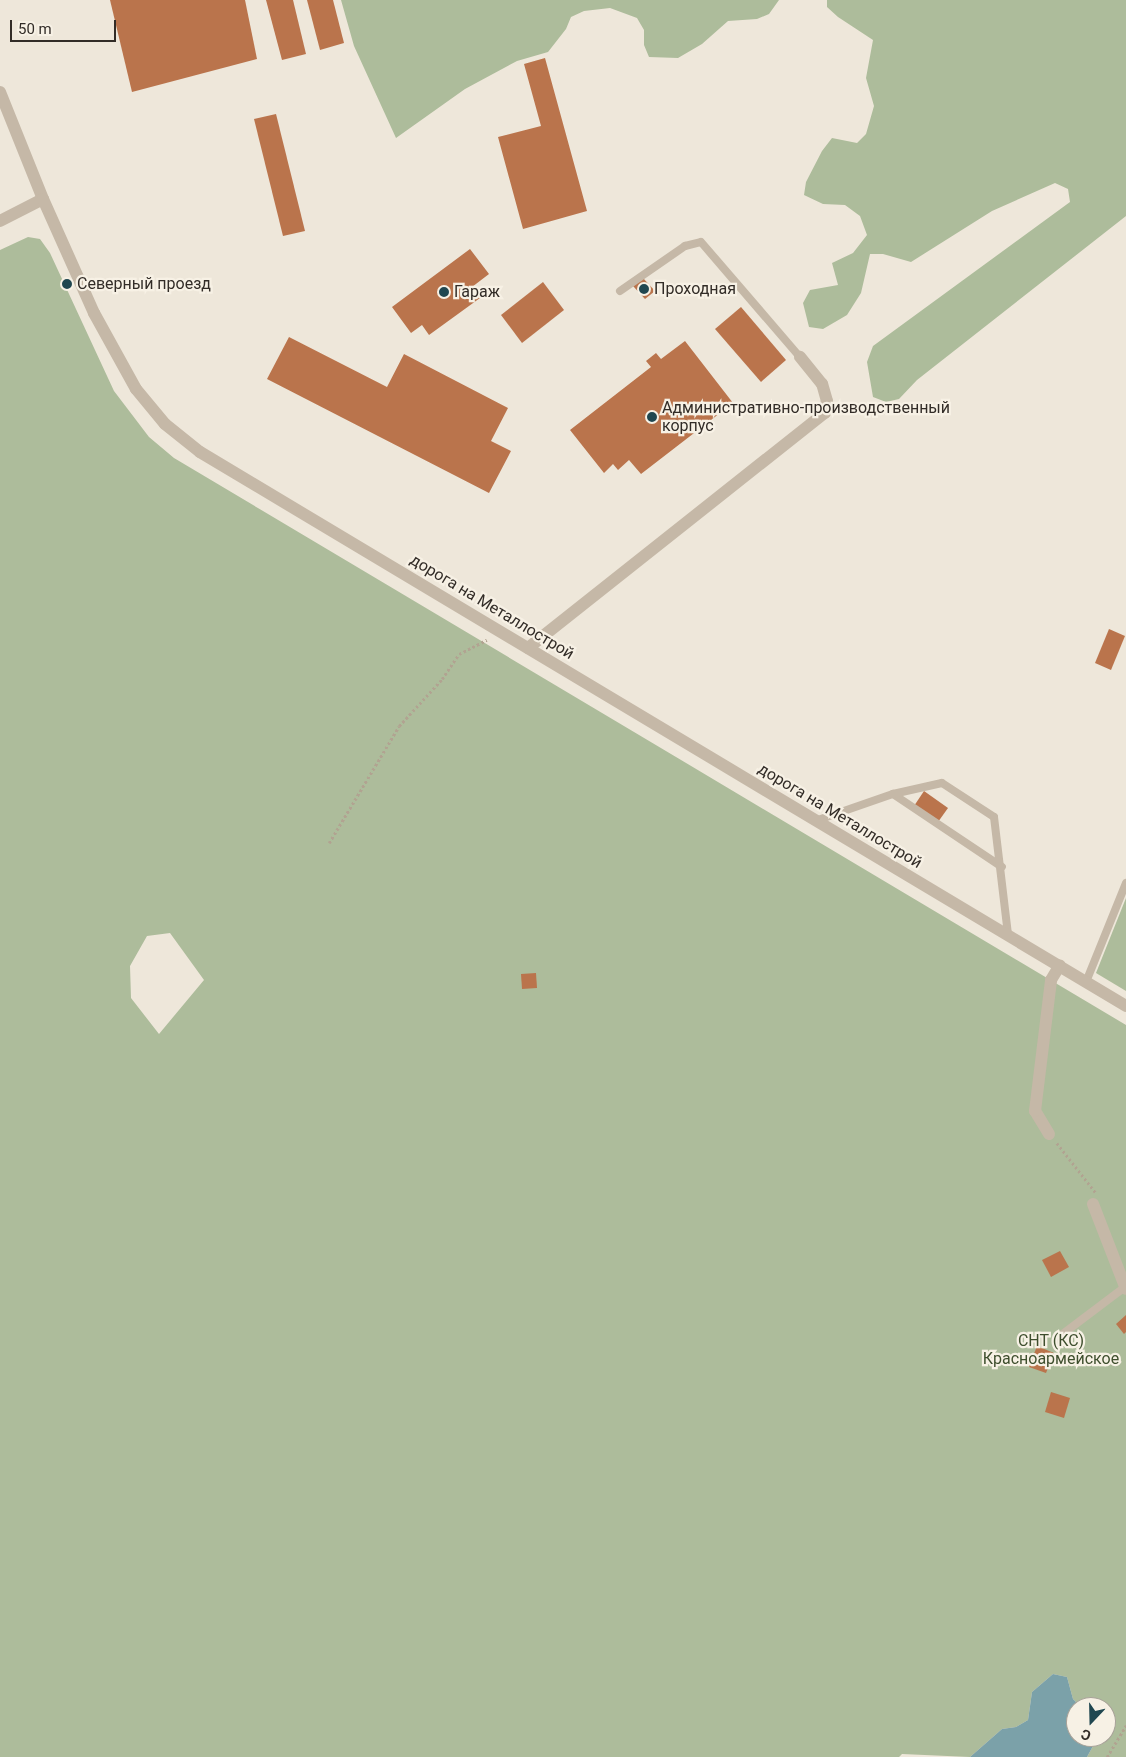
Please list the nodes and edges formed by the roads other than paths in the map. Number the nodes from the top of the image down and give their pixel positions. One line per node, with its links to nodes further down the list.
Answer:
1 (0, 92): 2 (street, дорога на Металлострой)
2 (43, 199): 3 (street); 6 (street, дорога на Металлострой)
3 (0, 221)
4 (620, 291): 5 (lane)
5 (800, 357): 6 (street)
6 (528, 648): 8 (street, дорога на Металлострой)
7 (893, 794): 8 (lane); 9 (lane); 9 (lane)
8 (814, 821): 11 (street, дорога на Металлострой)
9 (1002, 867): 11 (lane)
10 (1126, 883): 13 (lane)
11 (1008, 934): 12 (street, дорога на Металлострой)
12 (1060, 965): 13 (street, дорога на Металлострой); 15 (street)
13 (1086, 982): 14 (street, дорога на Металлострой)
14 (1126, 1006)
15 (1049, 1134)
16 (1093, 1204): 17 (street)
17 (1125, 1288): 18 (lane)
18 (1060, 1336)

